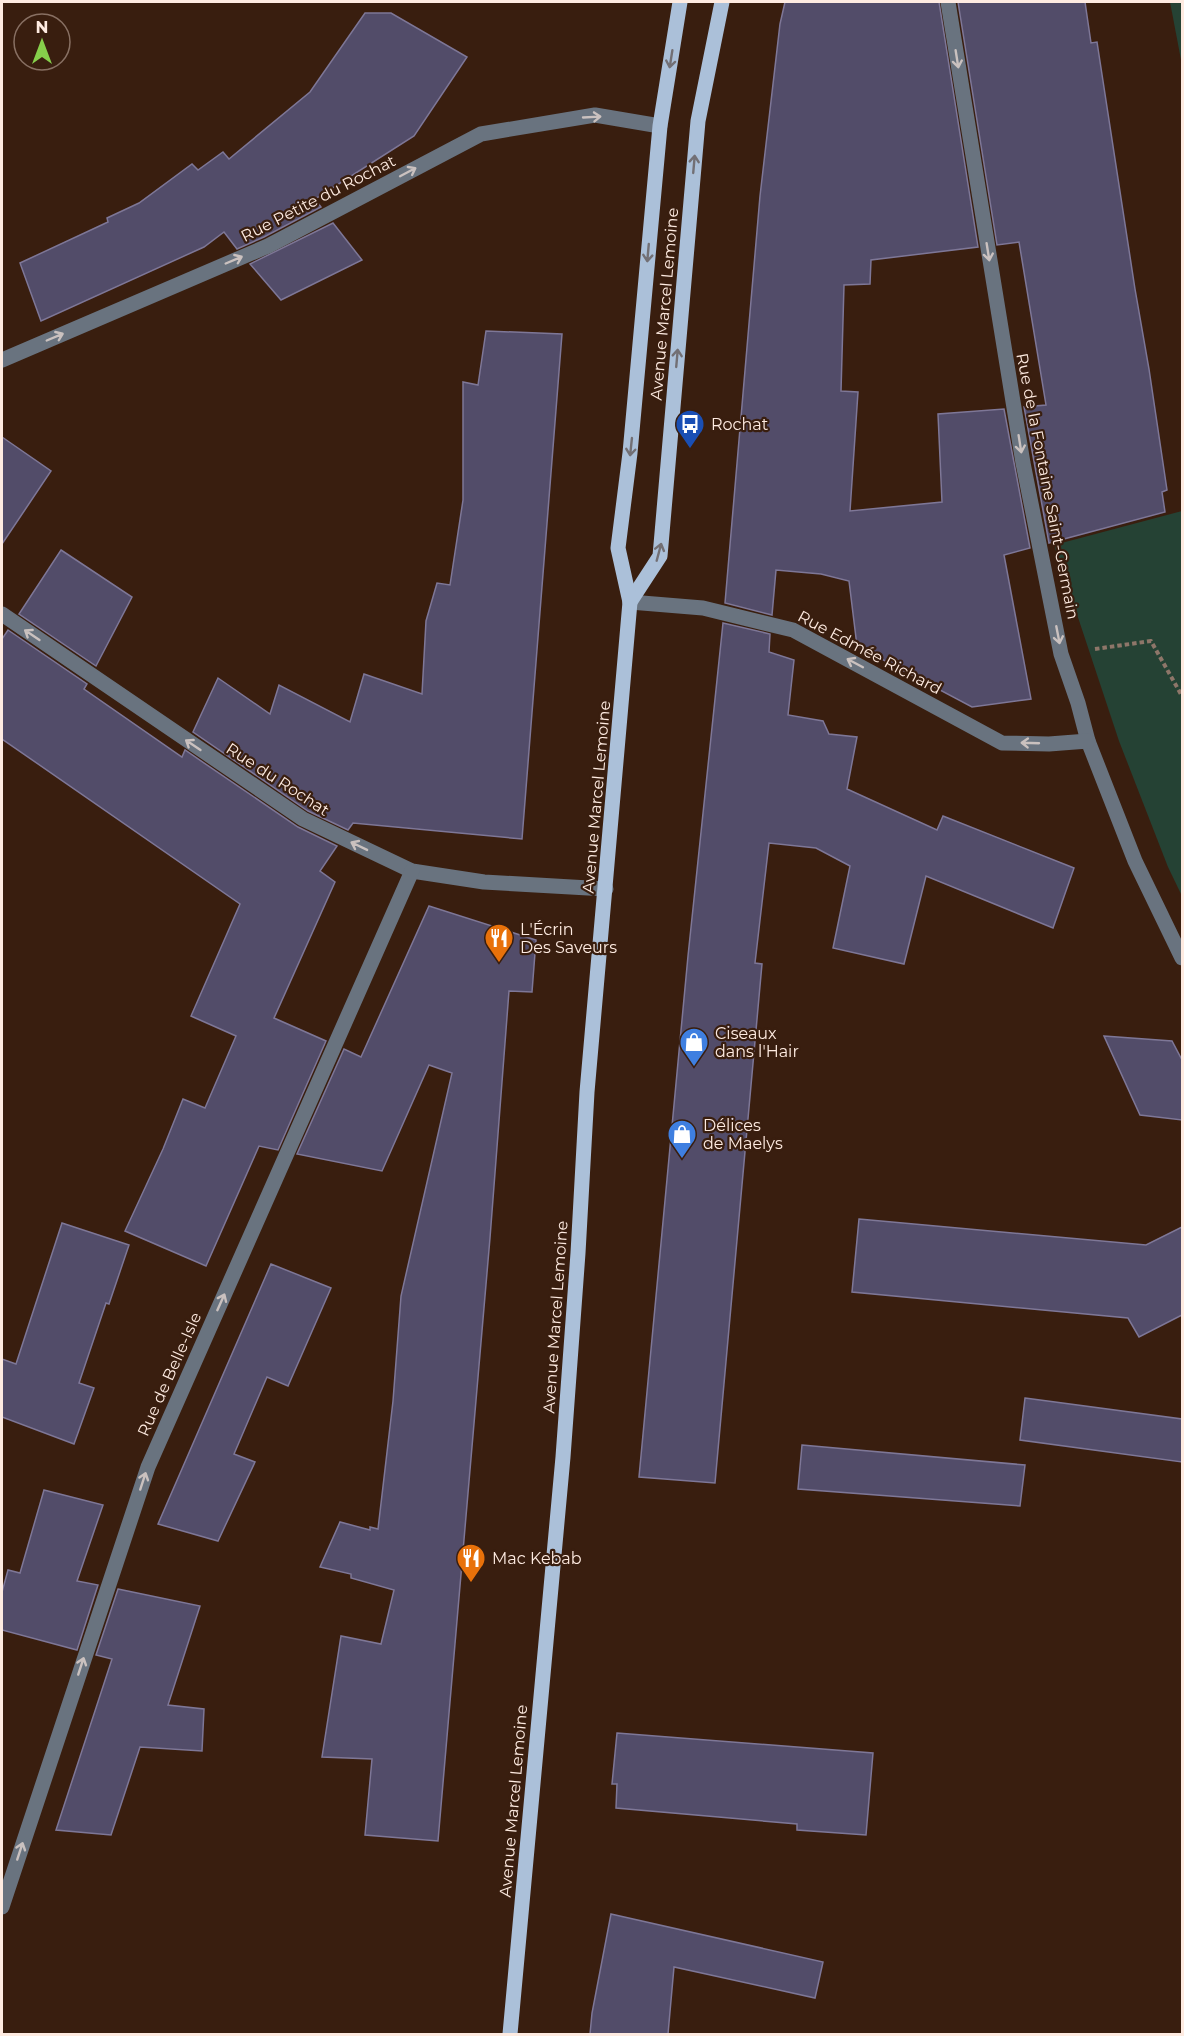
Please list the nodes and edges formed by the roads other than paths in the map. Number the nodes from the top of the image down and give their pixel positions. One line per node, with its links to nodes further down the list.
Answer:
1 (680, 2): 4 (main road, Avenue Marcel Lemoine, one-way to 4)
2 (722, 2): 6 (main road, Avenue Marcel Lemoine, one-way to 2)
3 (948, 2): 8 (street, Rue de la Fontaine Saint-Germain, one-way to 8)
4 (660, 126): 5 (street, Rue Petite du Rochat, one-way to 4); 6 (main road, Avenue Marcel Lemoine, one-way to 6)
5 (2, 360)
6 (630, 602): 8 (street, Rue Edmée Richard, one-way to 6); 10 (main road, Avenue Marcel Lemoine)
7 (2, 614): 9 (street, Rue du Rochat, one-way to 7)
8 (1088, 741): 11 (street, Rue de la Fontaine Saint-Germain)
9 (412, 872): 10 (street, Rue du Rochat); 12 (street, Rue de Belle-Isle, one-way to 9)
10 (606, 890): 13 (main road, Avenue Marcel Lemoine)
11 (1182, 958)
12 (2, 1907)
13 (510, 2034)

